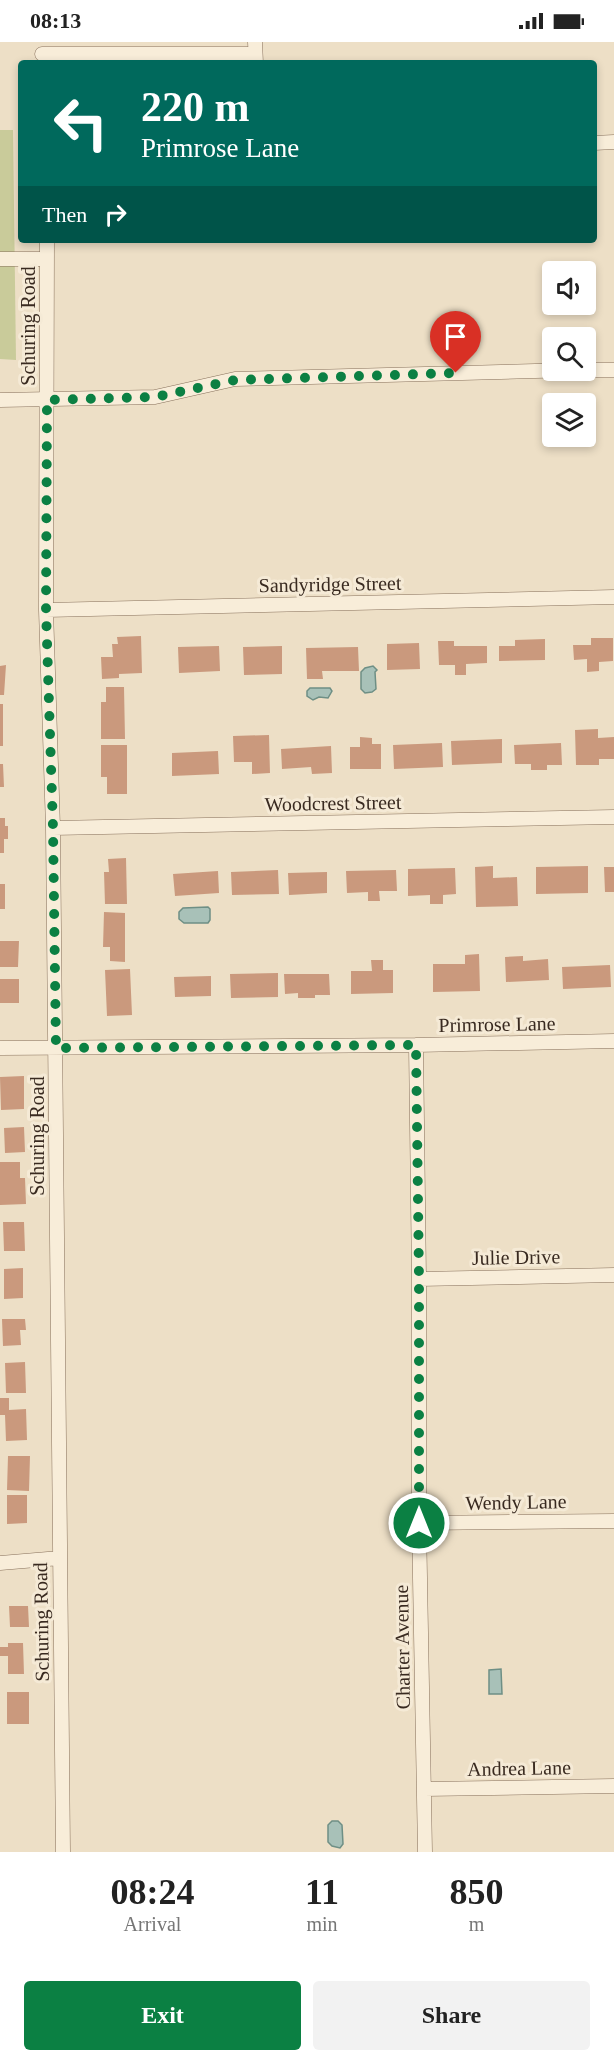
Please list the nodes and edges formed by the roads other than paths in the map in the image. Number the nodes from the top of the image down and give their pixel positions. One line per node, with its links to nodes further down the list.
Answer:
1 (42, 53): 2 (street)
2 (256, 53)
3 (614, 142): 4 (street)
4 (597, 143)
5 (47, 243): 7 (street, Schuring Road)
6 (0, 259): 7 (street)
7 (47, 259): 12 (street, Schuring Road)
8 (596, 370): 9 (street)
9 (614, 370)
10 (542, 371): 12 (street)
11 (0, 400): 12 (street)
12 (47, 400): 14 (street, Schuring Road)
13 (614, 597): 14 (street, Sandyridge Street)
14 (46, 610): 16 (street, Schuring Road)
15 (614, 818): 16 (street, Woodcrest Street)
16 (53, 828): 20 (street, Schuring Road)
17 (614, 1041): 18 (street, Primrose Lane)
18 (416, 1045): 20 (street, Primrose Lane); 22 (street, Charter Avenue)
19 (0, 1048): 20 (street, Primrose Lane)
20 (56, 1048): 25 (street, Schuring Road)
21 (614, 1275): 22 (street, Julie Drive)
22 (419, 1279): 24 (street, Charter Avenue)
23 (614, 1521): 24 (street, Wendy Lane)
24 (419, 1523): 28 (street, Charter Avenue)
25 (60, 1558): 26 (street); 29 (street, Schuring Road)
26 (0, 1563)
27 (614, 1786): 28 (street, Andrea Lane)
28 (424, 1789): 30 (street, Charter Avenue)
29 (63, 1852)
30 (424, 1852)

